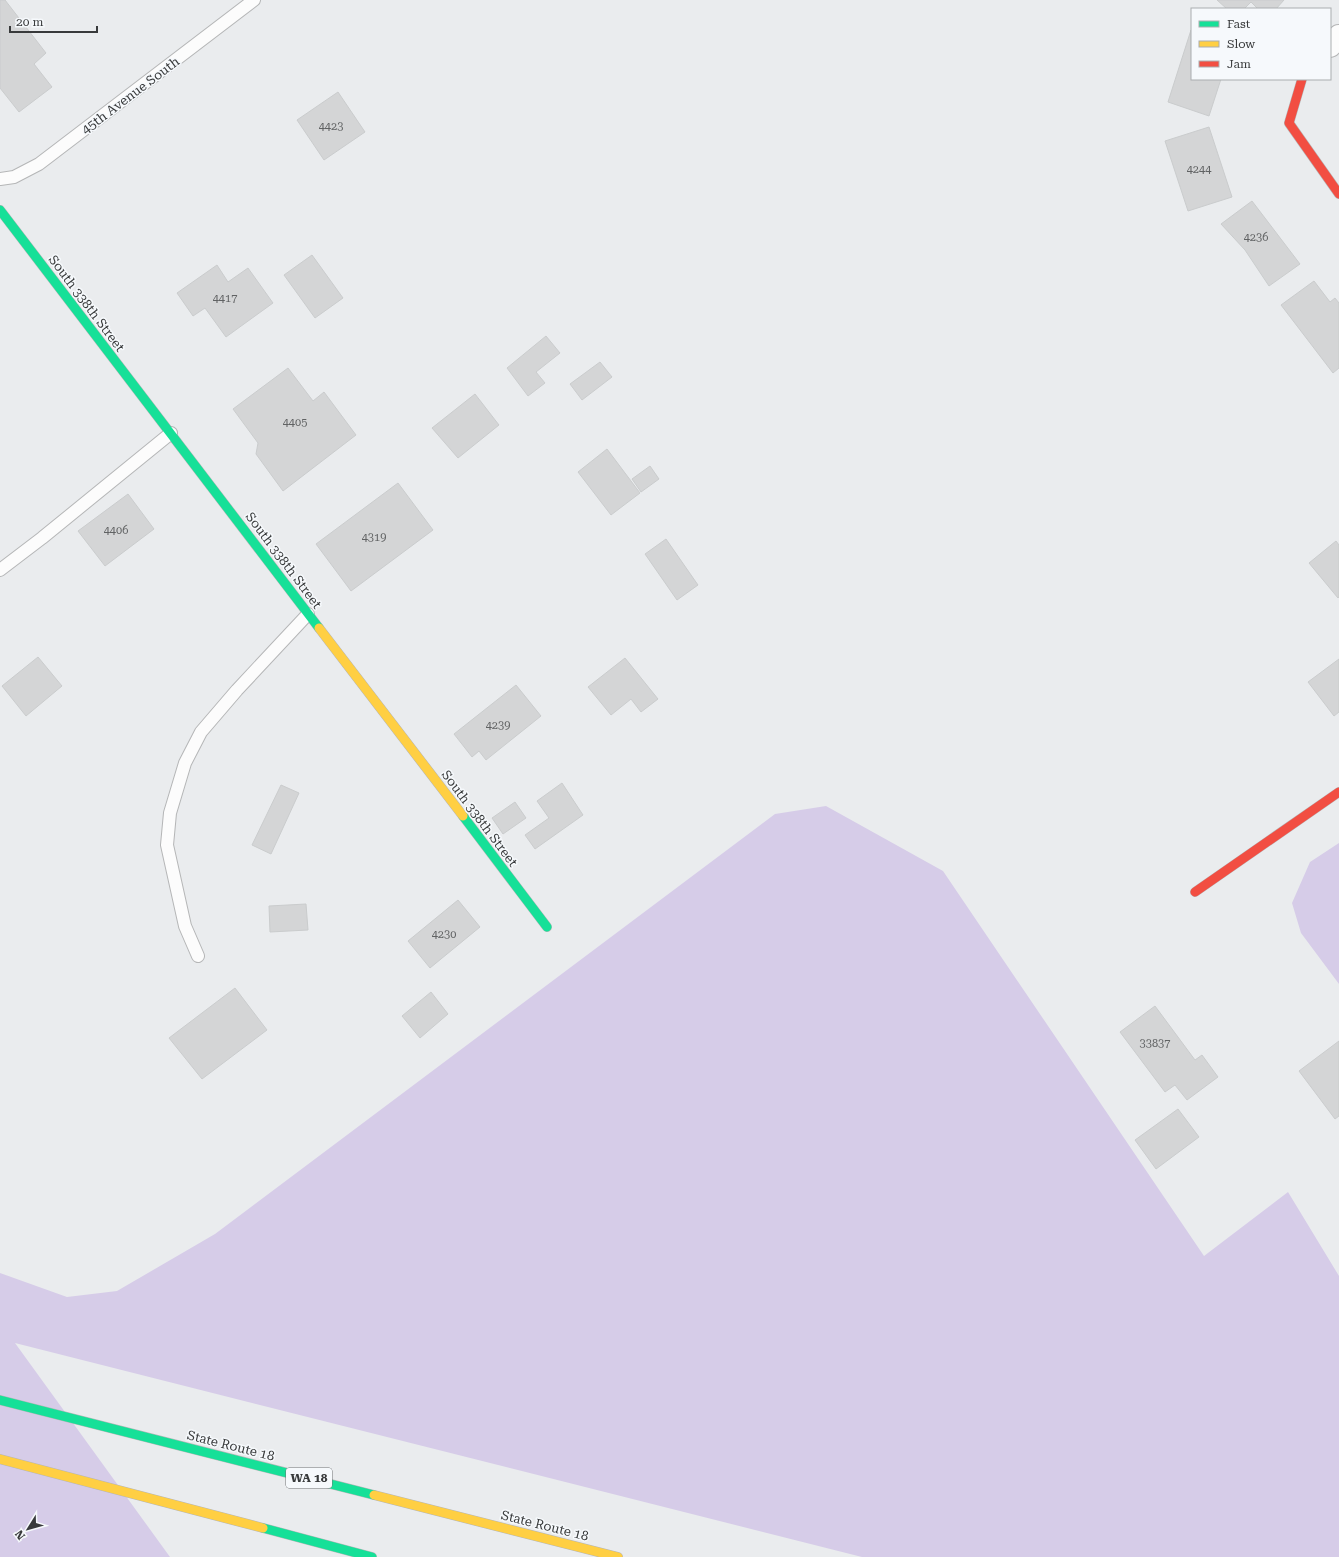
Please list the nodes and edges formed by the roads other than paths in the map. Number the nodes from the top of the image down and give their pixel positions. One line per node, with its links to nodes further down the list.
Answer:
1 (254, 0): 5 (lane, 45th Avenue South)
2 (1339, 36): 3 (street)
3 (1331, 45)
4 (1301, 80): 6 (main road)
5 (0, 179)
6 (1339, 194)
7 (0, 210): 8 (main road, South 338th Street)
8 (171, 433): 9 (lane); 10 (main road, South 338th Street)
9 (0, 570)
10 (308, 614): 13 (main road, South 338th Street); 14 (lane)
11 (1339, 792): 12 (main road)
12 (1195, 892)
13 (547, 927)
14 (198, 956)
15 (0, 1400): 18 (main road, State Route 18 / WA 18)
16 (0, 1459): 17 (main road)
17 (372, 1557)
18 (618, 1557)

